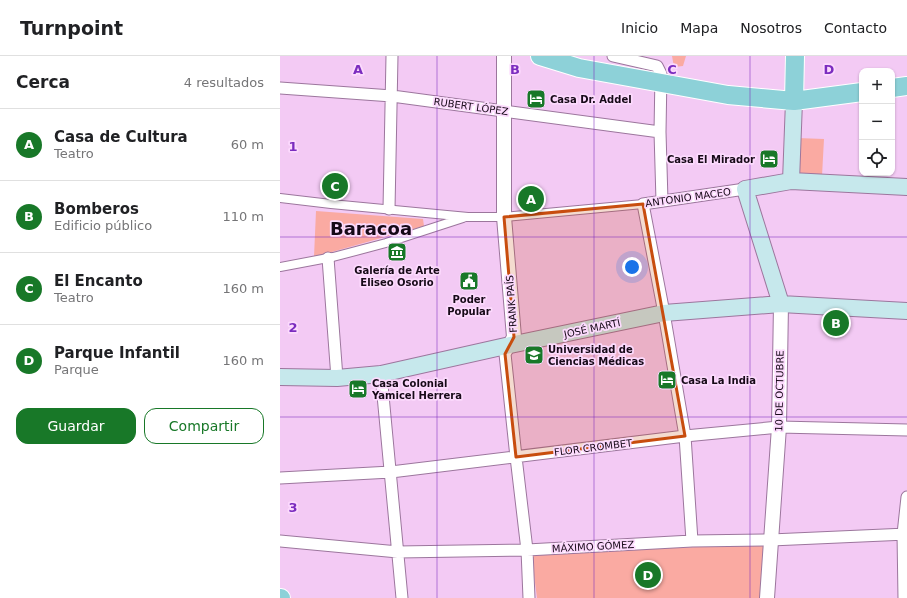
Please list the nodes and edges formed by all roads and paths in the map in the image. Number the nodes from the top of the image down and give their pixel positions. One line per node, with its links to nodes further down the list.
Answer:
1 (392, 56): 11 (street)
2 (504, 56): 13 (street, FRANK PAÍS)
3 (540, 56): 6 (main road)
4 (613, 56): 6 (street)
5 (795, 56): 12 (main road)
6 (661, 82): 12 (main road); 14 (street)
7 (907, 86): 9 (main road)
8 (280, 88): 11 (street, RUBERT LÓPEZ)
9 (895, 88)
10 (859, 92): 12 (main road)
11 (392, 96): 13 (street, RUBERT LÓPEZ); 21 (street)
12 (794, 101): 15 (main road)
13 (503, 110): 14 (street, RUBERT LÓPEZ); 22 (street, FRANK PAÍS)
14 (660, 132): 19 (street)
15 (791, 181): 16 (main road, ANTONIO MACEO); 17 (main road, ANTONIO MACEO)
16 (907, 187)
17 (745, 189): 19 (street, ANTONIO MACEO); 26 (main road, 10 DE OCTUBRE)
18 (280, 198): 21 (street, ANTONIO MACEO)
19 (662, 201): 20 (street, ANTONIO MACEO)
20 (643, 204): 22 (street, ANTONIO MACEO); 28 (street)
21 (389, 209): 23 (street, ANTONIO MACEO)
22 (504, 216): 23 (street, ANTONIO MACEO); 29 (street, FRANK PAÍS)
23 (468, 217): 24 (street, ANTONIO MACEO)
24 (328, 258): 25 (street, ANTONIO MACEO); 32 (street)
25 (280, 267)
26 (781, 304): 27 (main road, JOSÉ MARTÍ); 28 (main road, JOSÉ MARTÍ); 33 (street, 10 DE OCTUBRE)
27 (907, 311)
28 (664, 313): 29 (main road, JOSÉ MARTÍ); 35 (street)
29 (510, 345): 30 (main road, JOSÉ MARTÍ); 36 (street, FRANK PAÍS)
30 (381, 374): 32 (main road, JOSÉ MARTÍ); 37 (street)
31 (280, 378): 32 (main road, JOSÉ MARTÍ)
32 (337, 378)
33 (779, 427): 34 (street, FLOR CROMBET); 35 (street, FLOR CROMBET); 41 (street, 10 DE OCTUBRE)
34 (907, 430)
35 (685, 436): 36 (street, FLOR CROMBET); 43 (street)
36 (516, 457): 37 (street, FLOR CROMBET); 44 (street, FRANK PAÍS)
37 (391, 472): 38 (street, FLOR CROMBET); 45 (street)
38 (280, 478)
39 (907, 497): 40 (street)
40 (905, 534): 41 (street, MÁXIMO GÓMEZ); 49 (street)
41 (771, 540): 43 (street, MÁXIMO GÓMEZ); 48 (street, 10 DE OCTUBRE)
42 (280, 541): 45 (street, MÁXIMO GÓMEZ)
43 (692, 541): 44 (street, MÁXIMO GÓMEZ)
44 (528, 550): 45 (street, MÁXIMO GÓMEZ); 47 (street, FRANK PAÍS)
45 (398, 552): 46 (street)
46 (402, 598)
47 (529, 598)
48 (767, 598)
49 (904, 598)

